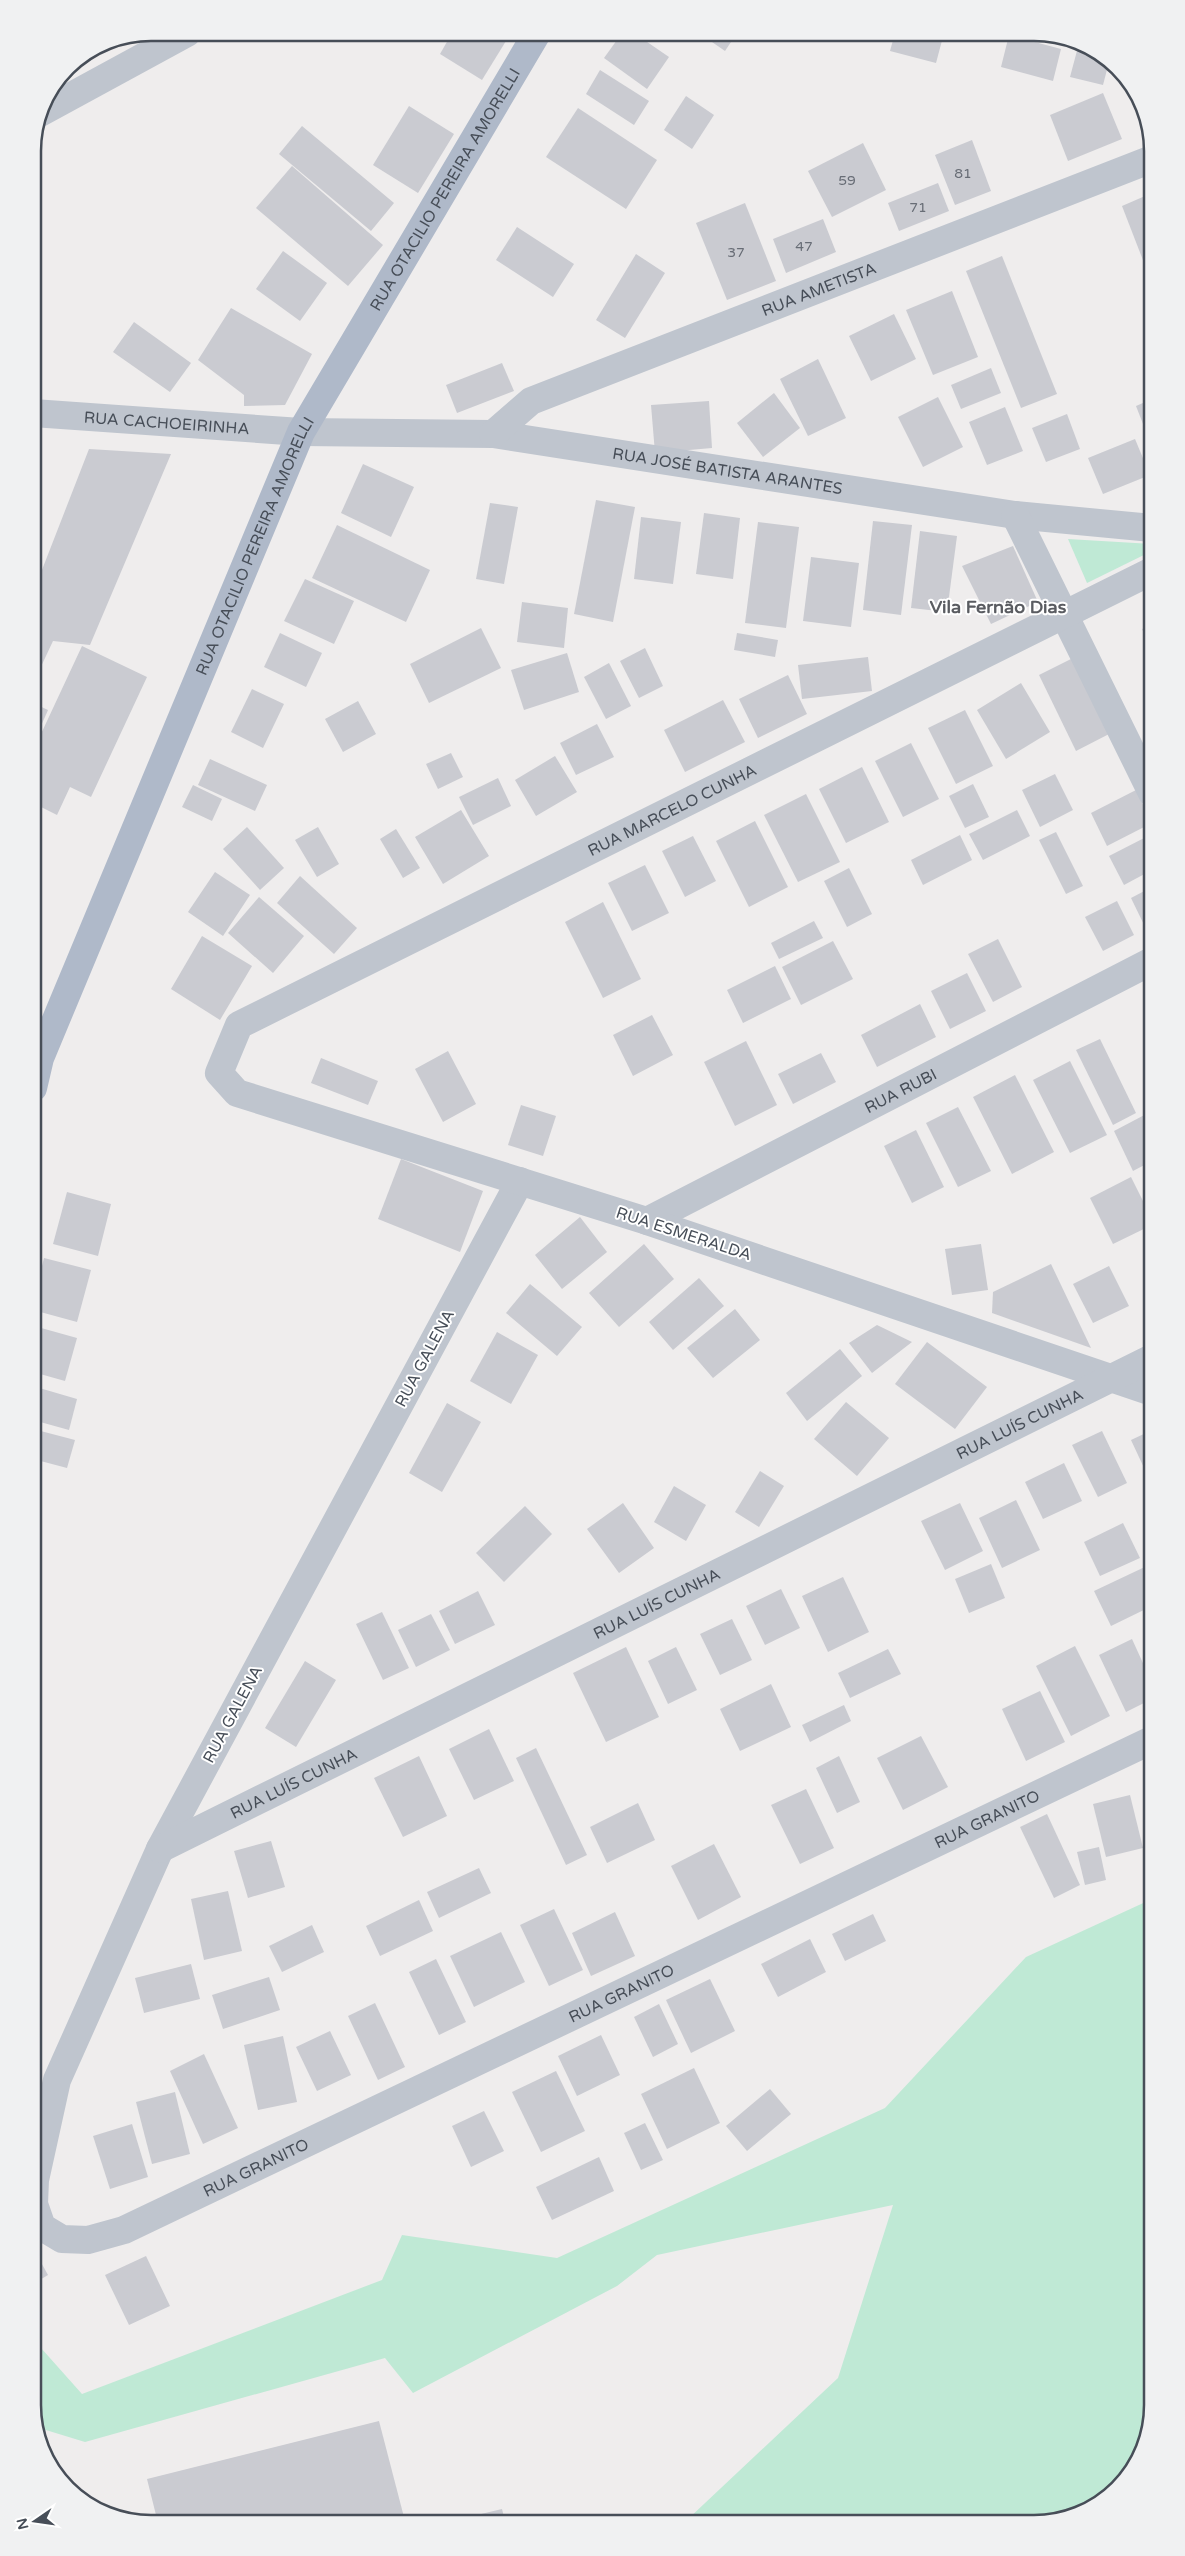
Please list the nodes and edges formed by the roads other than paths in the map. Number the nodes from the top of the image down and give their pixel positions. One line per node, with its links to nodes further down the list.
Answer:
1 (170, 41): 3 (street)
2 (532, 41): 6 (main road, RUA OTACILIO PEREIRA AMORELLI)
3 (51, 107)
4 (1144, 162): 7 (street, RUA AMETISTA)
5 (41, 414): 6 (street, RUA CACHOEIRINHA)
6 (301, 432): 7 (street, RUA JOSÉ BATISTA ARANTES); 14 (main road, RUA OTACILIO PEREIRA AMORELLI)
7 (493, 434): 8 (street, RUA JOSÉ BATISTA ARANTES)
8 (1015, 515): 9 (street, RUA JOSÉ BATISTA ARANTES); 11 (street)
9 (1144, 527)
10 (1144, 575): 11 (street, RUA MARCELO CUNHA)
11 (1064, 614): 12 (street); 15 (street, RUA MARCELO CUNHA)
12 (1144, 777)
13 (1144, 965): 17 (street, RUA RUBI)
14 (41, 1060)
15 (219, 1073): 16 (street, RUA ESMERALDA)
16 (520, 1181): 17 (street, RUA ESMERALDA); 22 (street, RUA GALENA)
17 (647, 1221): 19 (street, RUA ESMERALDA)
18 (1144, 1362): 19 (street, RUA LUÍS CUNHA)
19 (1114, 1377): 20 (street, RUA ESMERALDA); 22 (street, RUA LUÍS CUNHA)
20 (1144, 1389)
21 (1144, 1744): 25 (street, RUA GRANITO)
22 (160, 1849): 23 (street, RUA GALENA)
23 (41, 2153)
24 (41, 2224): 25 (street, RUA GALENA)
25 (88, 2240)

